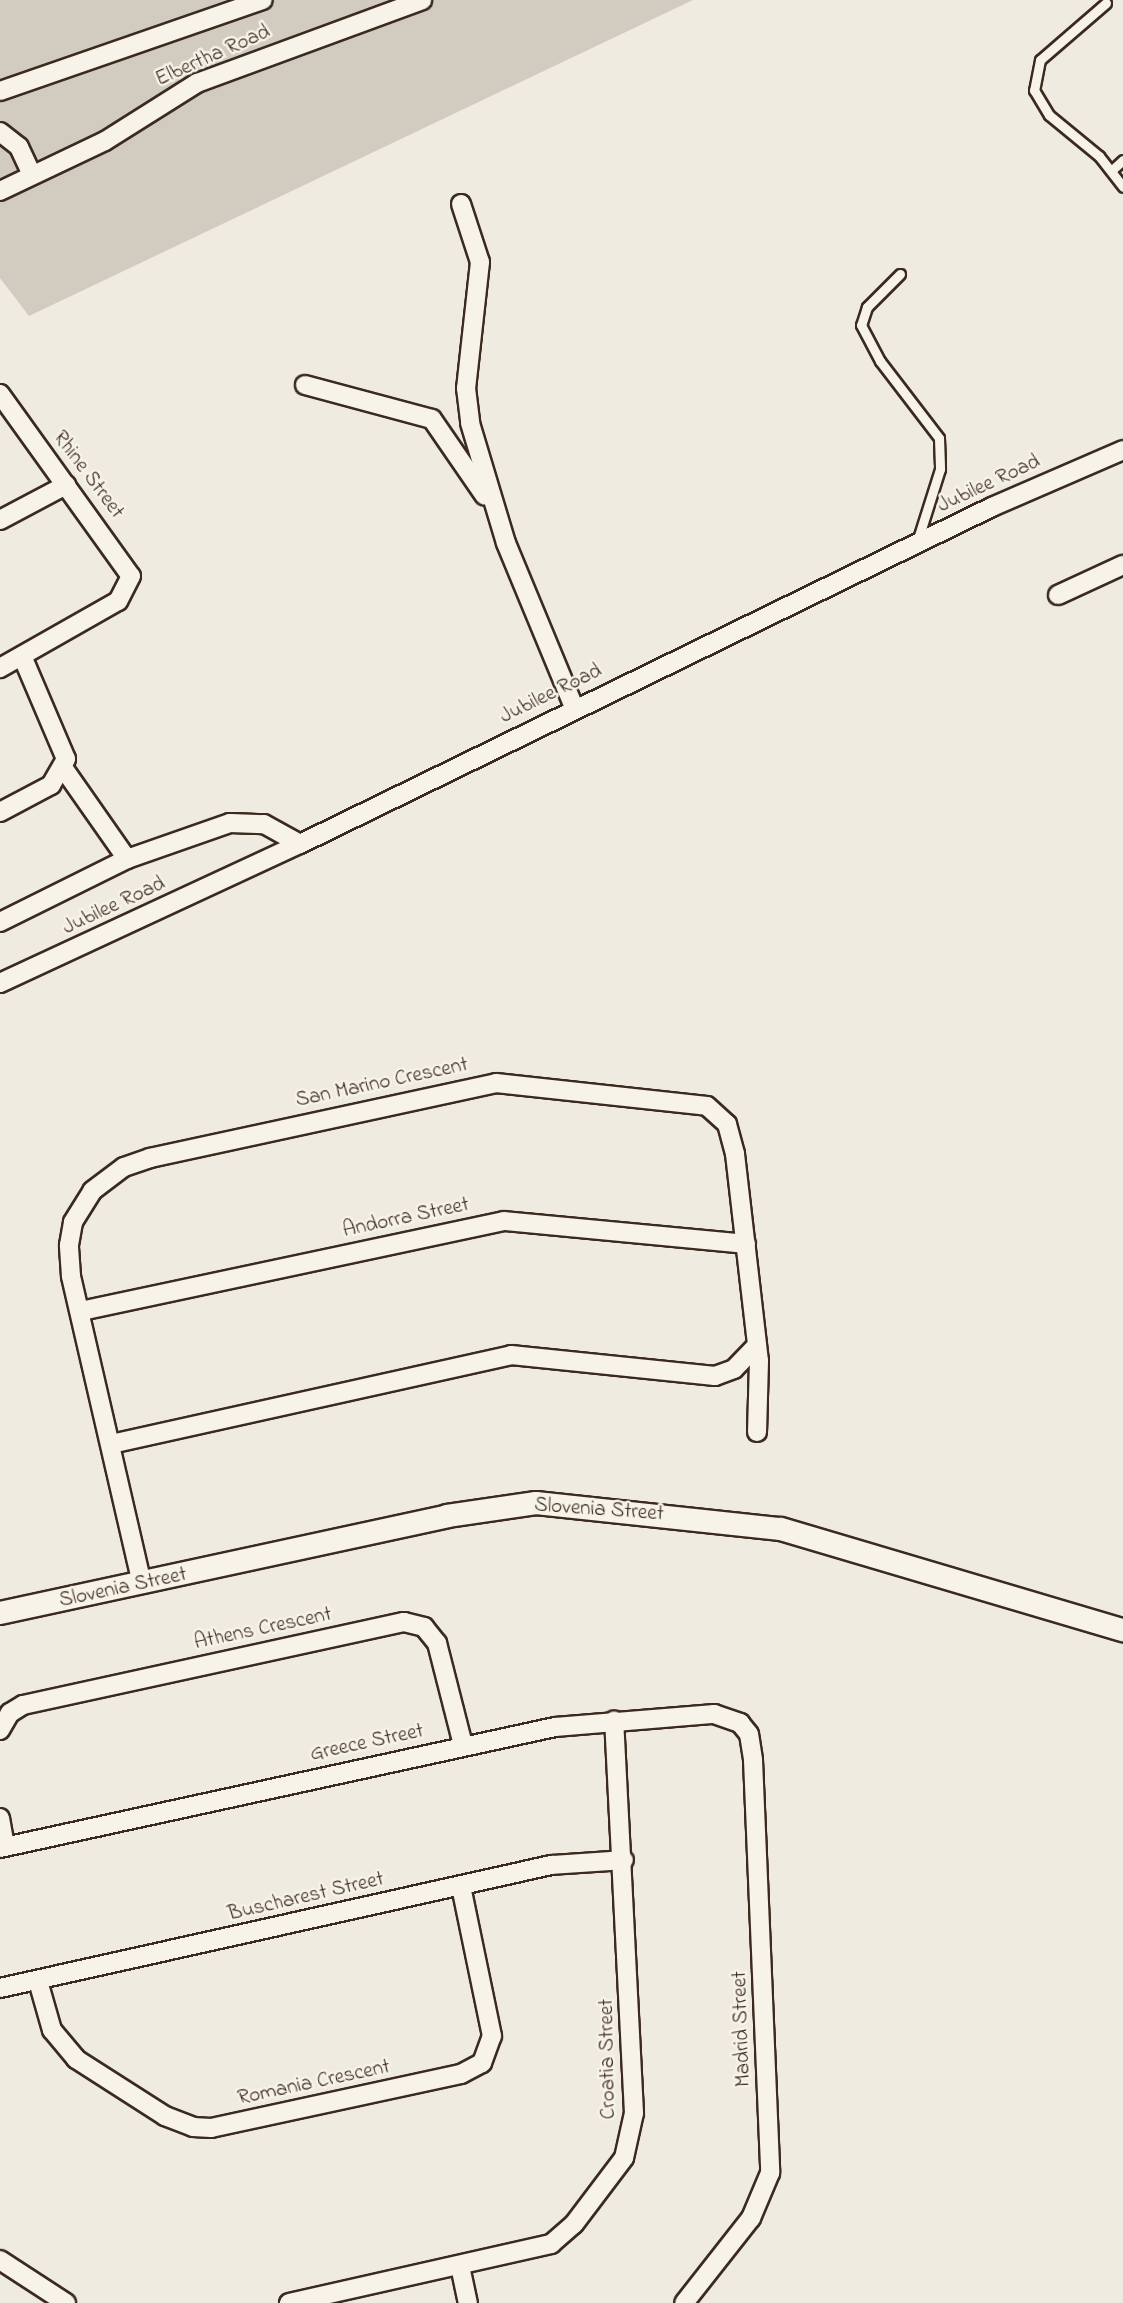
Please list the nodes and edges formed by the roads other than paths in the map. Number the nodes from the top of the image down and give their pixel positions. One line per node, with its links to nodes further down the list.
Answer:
1 (263, 0): 4 (street)
2 (422, 0): 8 (street, Elbertha Road)
3 (1106, 3): 7 (lane)
4 (0, 91)
5 (0, 132): 8 (street)
6 (1123, 160): 7 (lane)
7 (1112, 170): 9 (lane)
8 (31, 173): 10 (street, Elbertha Road)
9 (1123, 187)
10 (0, 190)
11 (461, 204): 17 (street)
12 (900, 274): 19 (lane)
13 (305, 385): 17 (street)
14 (0, 394): 16 (street, Rhine Street)
15 (1123, 450): 19 (street, Jubilee Road)
16 (66, 485): 18 (street); 22 (street, Rhine Street)
17 (496, 512): 24 (street)
18 (0, 520)
19 (917, 543): 24 (street, Jubilee Road)
20 (1123, 565): 21 (street)
21 (1058, 595)
22 (22, 656): 23 (street); 25 (street)
23 (0, 668)
24 (574, 707): 27 (street, Jubilee Road)
25 (64, 769): 26 (street); 28 (street)
26 (0, 812)
27 (300, 844): 28 (street); 30 (street, Jubilee Road)
28 (127, 860): 29 (street)
29 (0, 922)
30 (0, 983)
31 (746, 1244): 32 (street, Andorra Street); 32 (street, San Marino Crescent); 33 (street, San Marino Crescent)
32 (81, 1311): 35 (street, San Marino Crescent)
33 (757, 1345): 34 (street, San Marino Crescent); 35 (street)
34 (757, 1432)
35 (111, 1444): 36 (street, San Marino Crescent)
36 (142, 1584): 37 (street, Slovenia Street); 38 (street, Slovenia Street)
37 (0, 1613)
38 (1123, 1630)
39 (614, 1721): 40 (street, Greece Street); 42 (street, Greece Street); 45 (street, Croatia Street)
40 (745, 1727): 54 (street, Madrid Street)
41 (0, 1730): 42 (street, Athens Crescent)
42 (464, 1745): 44 (street, Greece Street)
43 (0, 1818): 44 (street)
44 (3, 1847)
45 (624, 1860): 46 (street, Buscharest Street); 50 (street, Croatia Street)
46 (461, 1886): 47 (street, Buscharest Street); 47 (street, Romania Crescent)
47 (38, 1981): 48 (street, Buscharest Street)
48 (0, 1988)
49 (0, 2260): 51 (street)
50 (460, 2266): 52 (street, Croatia Street); 53 (street)
51 (66, 2303)
52 (289, 2303)
53 (468, 2303)
54 (684, 2303)

